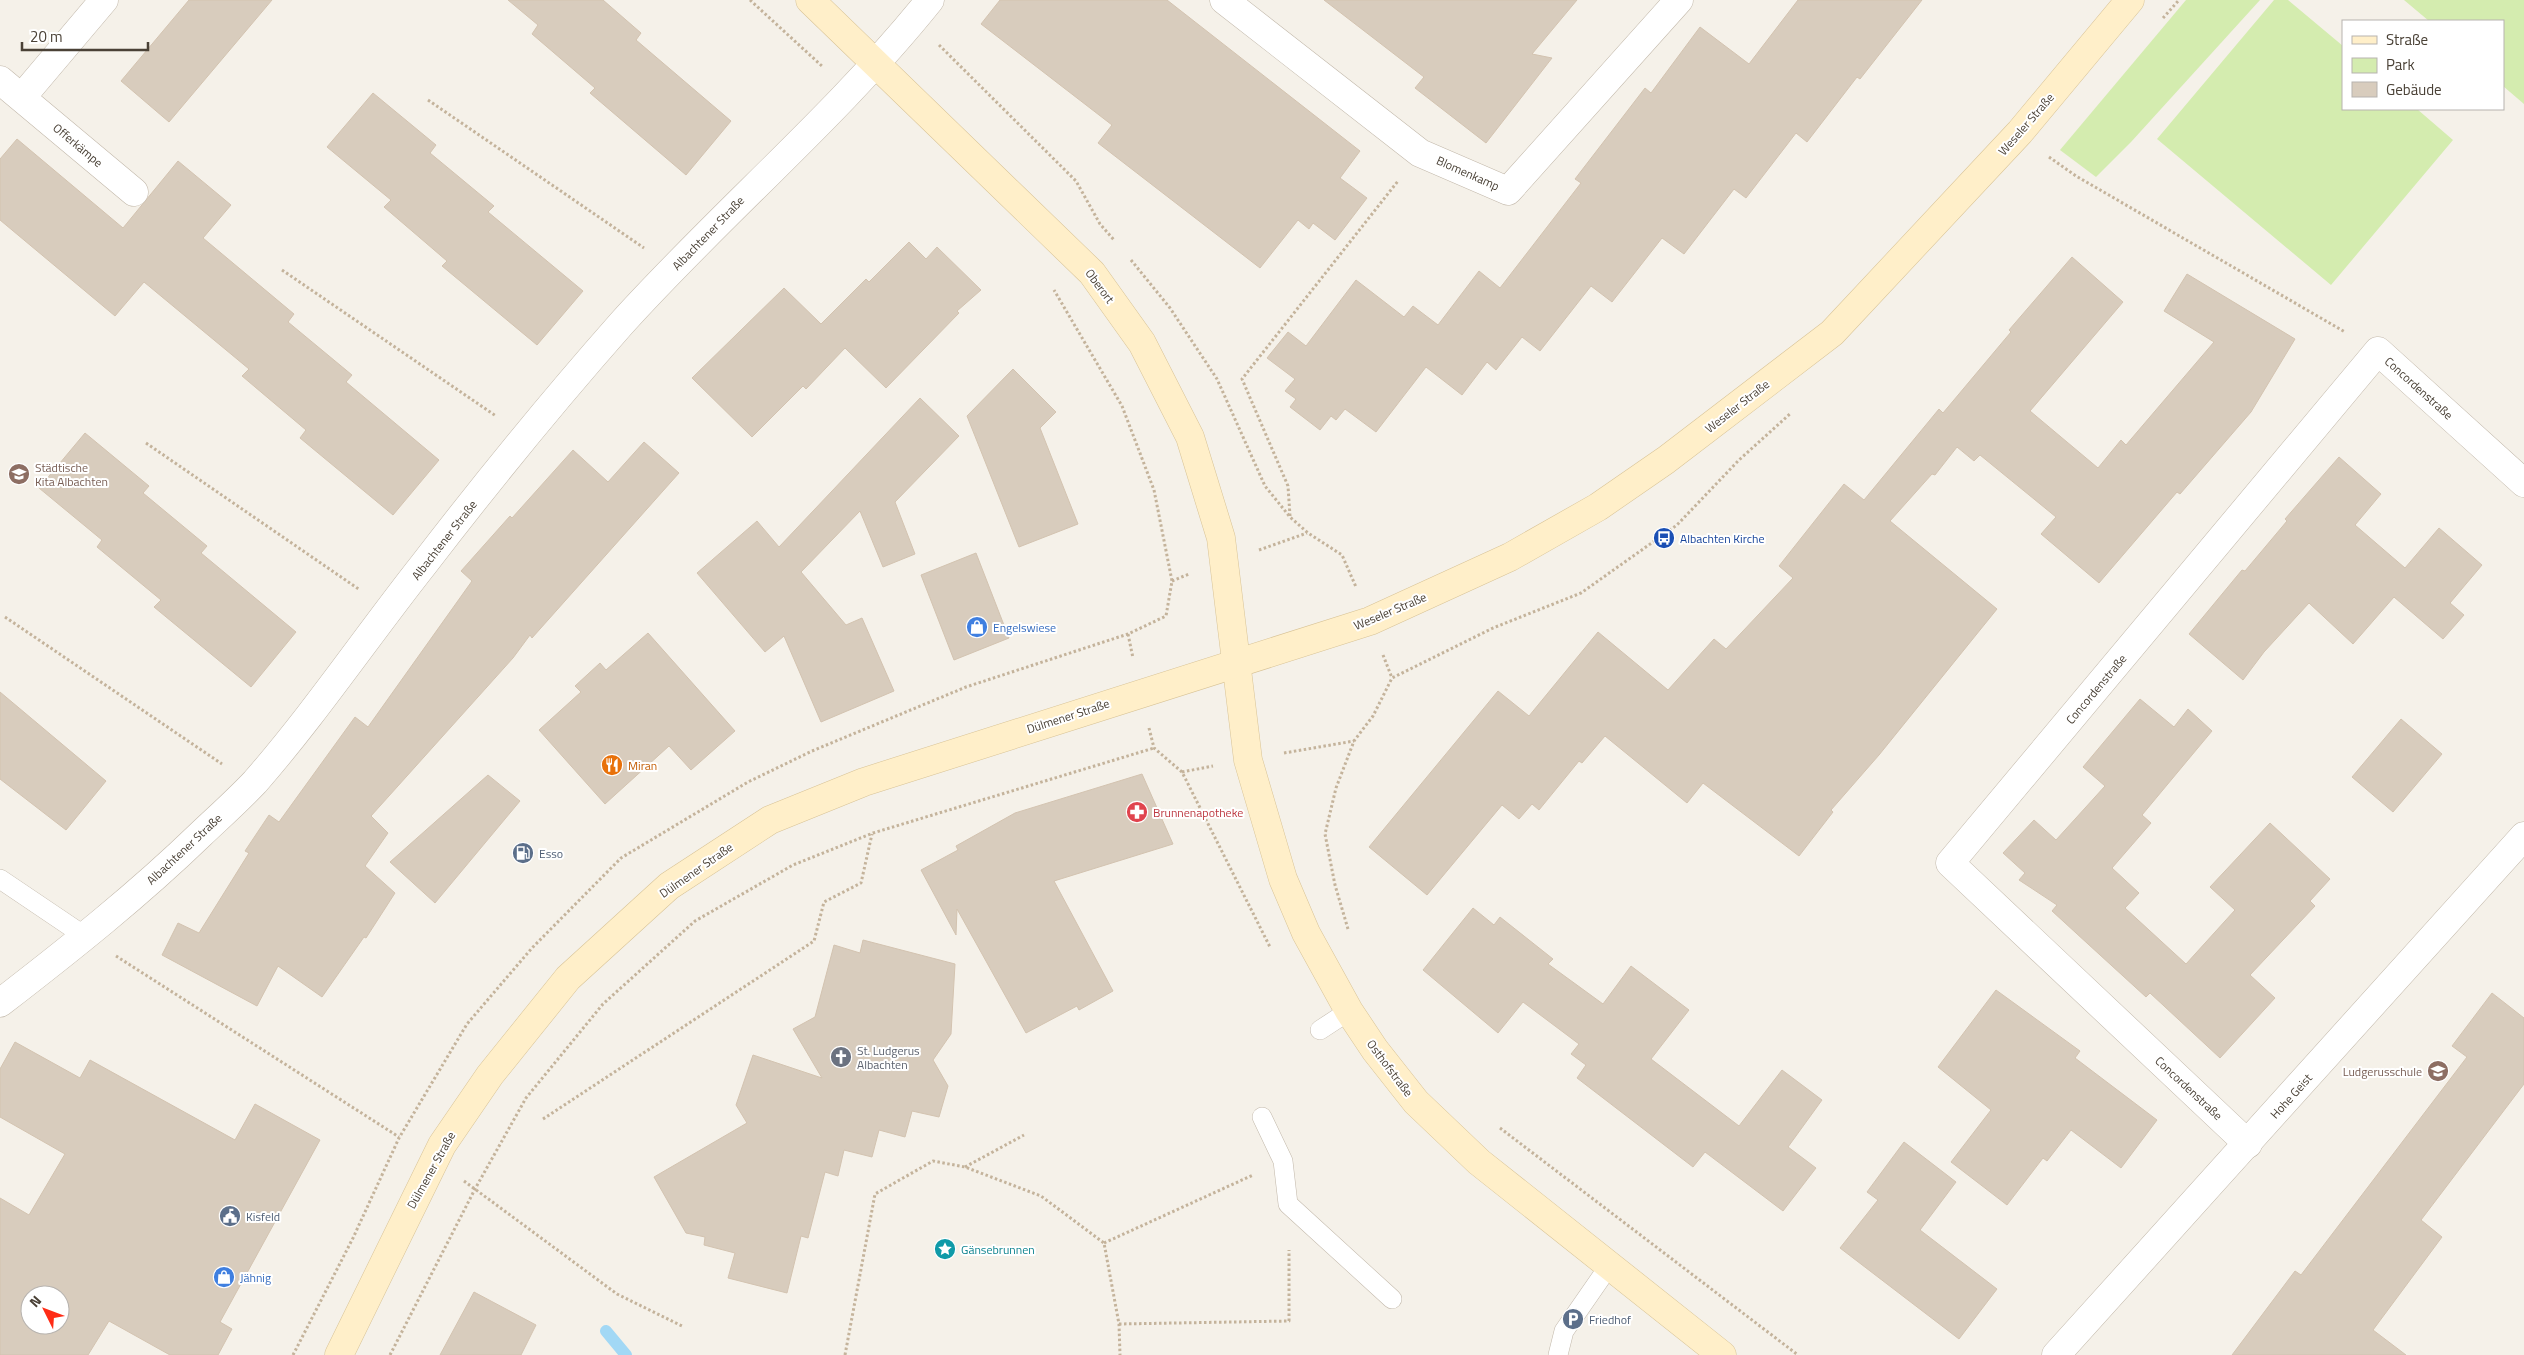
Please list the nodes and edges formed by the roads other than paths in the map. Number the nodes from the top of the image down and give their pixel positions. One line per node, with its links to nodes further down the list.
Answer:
1 (104, 0): 9 (street)
2 (810, 0): 7 (main road, Oberort)
3 (930, 0): 7 (street)
4 (1224, 0): 5 (street, Blomenkamp)
5 (1679, 0)
6 (2130, 0): 12 (main road, Weseler Straße)
7 (877, 63): 12 (main road, Oberort); 15 (street, Albachtener Straße)
8 (0, 80): 9 (street, Offerkämpe)
9 (22, 97): 10 (street, Offerkämpe)
10 (134, 192)
11 (2524, 483): 20 (street, Concordenstraße)
12 (1237, 663): 17 (main road, Osthofstraße); 23 (main road, Dülmener Straße)
13 (2524, 836): 20 (street, Hohe Geist)
14 (0, 879): 15 (lane)
15 (86, 937): 16 (street, Albachtener Straße)
16 (0, 1003)
17 (1349, 1012): 18 (lane); 21 (main road, Osthofstraße)
18 (1320, 1030)
19 (1262, 1117): 22 (lane)
20 (2248, 1144): 26 (street, Hohe Geist)
21 (1609, 1266): 24 (lane); 25 (main road, Osthofstraße)
22 (1392, 1299)
23 (339, 1355)
24 (1558, 1355)
25 (1722, 1355)
26 (2056, 1355)

